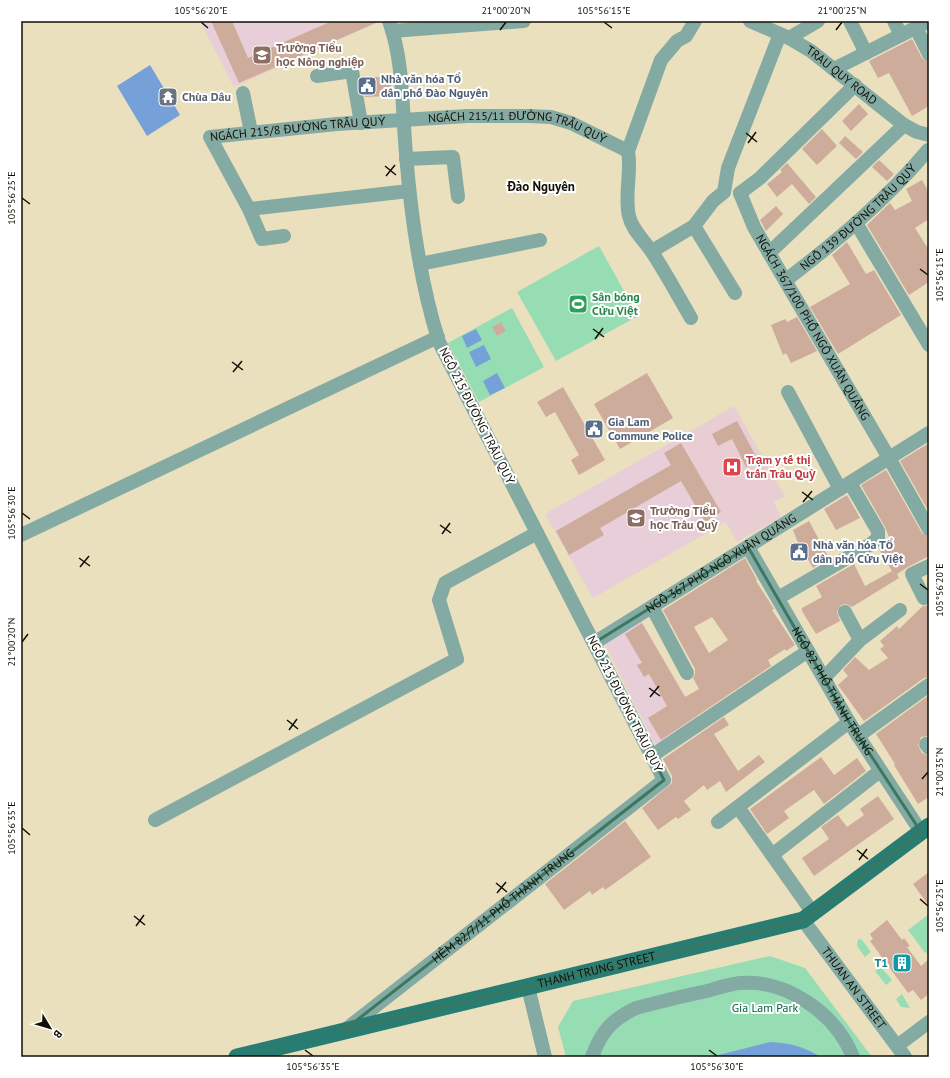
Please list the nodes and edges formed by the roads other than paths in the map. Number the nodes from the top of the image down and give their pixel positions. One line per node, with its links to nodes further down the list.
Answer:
1 (524, 21): 8 (street)
2 (695, 21): 22 (street)
3 (750, 21): 10 (street, TRAU QUY ROAD)
4 (818, 21): 10 (street)
5 (850, 21): 11 (street)
6 (894, 21): 9 (street)
7 (923, 23): 9 (street); 12 (street)
8 (391, 26): 17 (street, NGÕ 215 ĐƯỜNG TRÂU QUỲ)
9 (901, 35): 11 (street)
10 (784, 36): 13 (street, TRAU QUY ROAD); 26 (street)
11 (866, 53): 13 (street)
12 (929, 54)
13 (834, 69): 15 (street, TRAU QUY ROAD)
14 (317, 76): 18 (street)
15 (854, 85): 19 (street, TRAU QUY ROAD); 27 (street)
16 (243, 92): 20 (street)
17 (403, 121): 18 (street, NGÁCH 215/8 ĐƯỜNG TRÂU QUỲ); 22 (street, NGÁCH 215/11 ĐƯỜNG TRÂU QUỲ); 24 (street, NGÕ 215 ĐƯỜNG TRÂU QUỲ)
18 (360, 123): 20 (street, NGÁCH 215/8 ĐƯỜNG TRÂU QUỲ)
19 (904, 125): 21 (street, TRAU QUY ROAD); 35 (street)
20 (251, 132): 29 (street, NGÁCH 215/8 ĐƯỜNG TRÂU QUỲ)
21 (923, 133): 23 (street)
22 (628, 151): 34 (street)
23 (928, 152): 30 (street, NGÕ 139 ĐƯỜNG TRÂU QUỲ)
24 (406, 159): 25 (street, NGÕ 215 ĐƯỜNG TRÂU QUỲ); 28 (street)
25 (409, 191): 29 (street); 36 (street, NGÕ 215 ĐƯỜNG TRÂU QUỲ)
26 (724, 192): 27 (street); 31 (street)
27 (740, 193): 35 (street, NGÁCH 367/100 PHỐ NGÔ XUÂN QUẢNG)
28 (458, 197)
29 (248, 209): 32 (street, NGÁCH 215/8 ĐƯỜNG TRÂU QUỲ)
30 (856, 223): 37 (street, NGÕ 139 ĐƯỜNG TRÂU QUỲ); 41 (street)
31 (694, 226): 34 (street); 38 (street)
32 (284, 236)
33 (540, 240): 36 (street)
34 (652, 251): 39 (street)
35 (769, 253): 37 (street, NGÁCH 367/100 PHỐ NGÔ XUÂN QUẢNG)
36 (420, 264): 40 (street, NGÕ 215 ĐƯỜNG TRÂU QUỲ)
37 (786, 280): 44 (street, NGÁCH 367/100 PHỐ NGÔ XUÂN QUẢNG)
38 (735, 293)
39 (691, 318)
40 (438, 337): 47 (street, NGÕ 215 ĐƯỜNG TRÂU QUỲ); 48 (street)
41 (929, 345)
42 (788, 392): 45 (street)
43 (929, 433): 44 (street, NGÕ 367 PHỐ NGÔ XUÂN QUẢNG)
44 (890, 458): 45 (street, NGÕ 367 PHỐ NGÔ XUÂN QUẢNG); 46 (street, NGÁCH 367/100 PHỐ NGÔ XUÂN QUẢNG)
45 (845, 486): 49 (street, NGÕ 367 PHỐ NGÔ XUÂN QUẢNG); 51 (street)
46 (929, 529)
47 (537, 533): 57 (street, NGÕ 215 ĐƯỜNG TRÂU QUỲ); 68 (street)
48 (21, 535)
49 (748, 547): 51 (street, NGÕ 82 PHỐ THÀNH TRUNG); 53 (street, NGÕ 367 PHỐ NGÔ XUÂN QUẢNG)
50 (929, 566): 52 (street)
51 (778, 598): 58 (street, NGÕ 82 PHỐ THÀNH TRUNG)
52 (924, 598)
53 (652, 607): 57 (street, NGÕ 367 PHỐ NGÔ XUÂN QUẢNG); 59 (street)
54 (900, 610): 56 (street)
55 (845, 612): 56 (street)
56 (860, 640): 60 (street)
57 (594, 643): 64 (street, NGÕ 215 ĐƯỜNG TRÂU QUỲ)
58 (808, 651): 60 (street, NGÕ 82 PHỐ THÀNH TRUNG); 64 (street)
59 (687, 673)
60 (824, 678): 62 (street, NGÕ 82 PHỐ THÀNH TRUNG)
61 (929, 685): 63 (street)
62 (849, 722): 63 (street, NGÕ 82 PHỐ THÀNH TRUNG); 67 (street)
63 (858, 736): 65 (street, NGÕ 82 PHỐ THÀNH TRUNG)
64 (653, 755): 66 (street, NGÕ 215 ĐƯỜNG TRÂU QUỲ)
65 (880, 771): 70 (street, NGÕ 82 PHỐ THÀNH TRUNG); 71 (street)
66 (664, 780): 75 (street, HẺM 82/7/11 PHỐ THÀNH TRUNG)
67 (738, 807): 69 (street); 71 (street, THUAN AN STREET)
68 (155, 820)
69 (718, 822)
70 (925, 829): 72 (main road, THANH TRUNG STREET)
71 (772, 855): 72 (street, THUAN AN STREET)
72 (808, 916): 73 (main road, THANH TRUNG STREET); 76 (street, THUAN AN STREET)
73 (528, 987): 75 (main road, THANH TRUNG STREET); 78 (street)
74 (929, 1022): 76 (street)
75 (343, 1031): 77 (main road, THANH TRUNG STREET)
76 (899, 1053)
77 (237, 1057)
78 (545, 1057)
79 (592, 1057): 80 (street)
80 (853, 1057)

